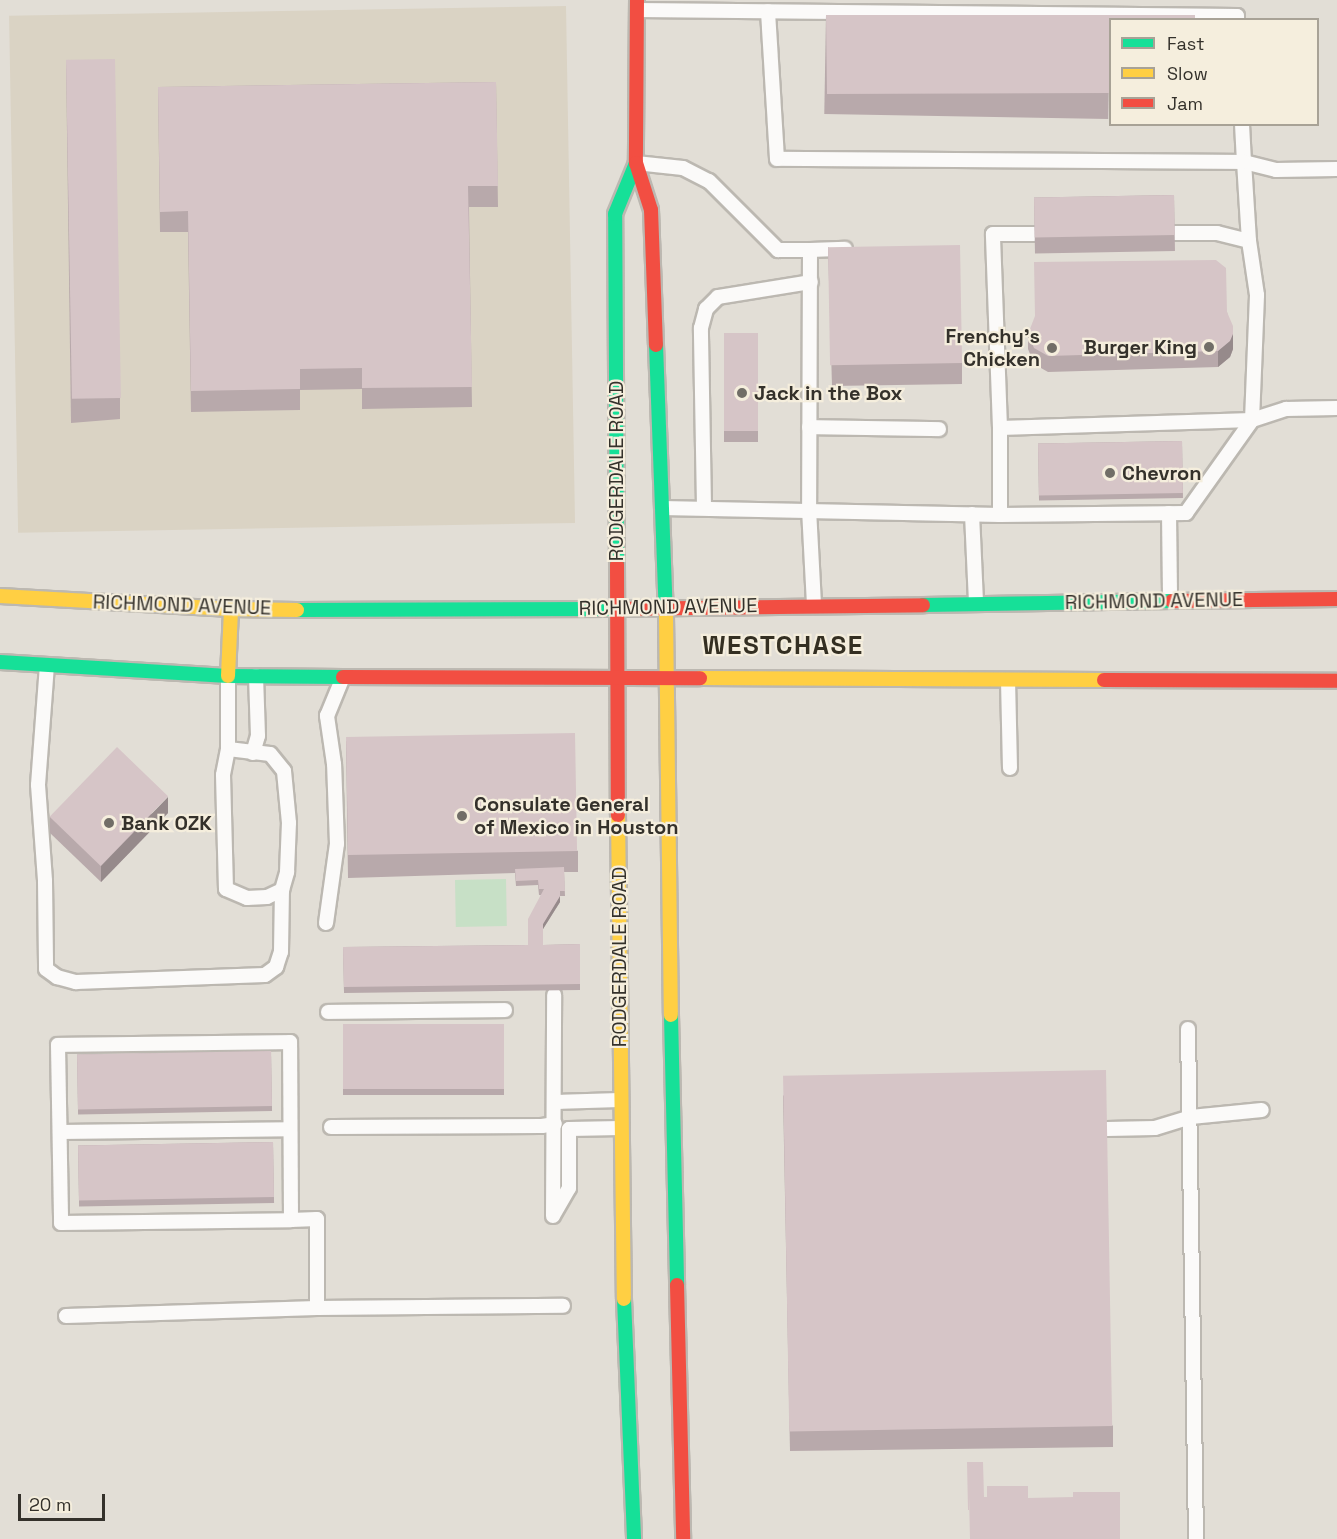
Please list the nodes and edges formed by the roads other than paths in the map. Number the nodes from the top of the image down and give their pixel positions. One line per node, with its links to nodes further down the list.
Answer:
1 (637, 5): 2 (lane); 6 (street, RODGERDALE ROAD)
2 (768, 11): 3 (lane); 5 (lane)
3 (1237, 18)
4 (1242, 126): 5 (lane)
5 (1244, 162): 7 (lane); 10 (lane)
6 (636, 163): 12 (lane); 20 (street, RODGERDALE ROAD); 30 (street, RODGERDALE ROAD)
7 (1337, 169)
8 (1175, 233): 10 (lane)
9 (1034, 234): 17 (lane)
10 (1249, 241): 15 (lane)
11 (855, 249): 12 (lane)
12 (810, 250): 13 (lane)
13 (811, 282): 16 (lane); 19 (lane)
14 (1337, 408): 15 (lane)
15 (1252, 420): 17 (lane); 22 (lane)
16 (809, 427): 18 (lane); 21 (lane)
17 (1000, 428): 24 (lane)
18 (939, 429)
19 (704, 507): 20 (lane); 21 (lane)
20 (661, 508): 31 (street, RODGERDALE ROAD)
21 (809, 509): 23 (lane); 29 (lane)
22 (1169, 513): 24 (lane); 27 (lane)
23 (972, 514): 24 (lane); 28 (lane)
24 (1000, 514)
25 (0, 596): 32 (street, RICHMOND AVENUE)
26 (1337, 599): 27 (street, RICHMOND AVENUE)
27 (1170, 600): 28 (street, RICHMOND AVENUE)
28 (976, 603): 29 (street, RICHMOND AVENUE)
29 (814, 605): 31 (street, RICHMOND AVENUE)
30 (617, 607): 31 (street, RICHMOND AVENUE); 32 (street, RICHMOND AVENUE); 38 (street, RODGERDALE ROAD)
31 (666, 607): 39 (street, RODGERDALE ROAD)
32 (231, 609): 35 (street)
33 (0, 662): 34 (street)
34 (46, 665): 35 (street); 45 (lane)
35 (228, 676): 36 (street); 42 (lane)
36 (256, 676): 37 (street); 43 (lane)
37 (343, 676): 38 (street); 46 (lane)
38 (618, 677): 39 (street); 52 (street, RODGERDALE ROAD)
39 (667, 677): 40 (street); 66 (street, RODGERDALE ROAD)
40 (1008, 680): 41 (street); 44 (lane)
41 (1337, 681)
42 (228, 749): 43 (lane); 45 (lane)
43 (253, 753): 45 (lane)
44 (1010, 768)
45 (282, 890)
46 (326, 922)
47 (554, 995): 51 (lane)
48 (505, 1010): 49 (lane)
49 (328, 1012)
50 (1188, 1029): 54 (lane)
51 (555, 1102): 52 (lane); 55 (lane)
52 (625, 1102): 57 (street, RODGERDALE ROAD)
53 (1262, 1110): 54 (lane)
54 (1191, 1117): 59 (lane); 67 (lane)
55 (555, 1124): 56 (lane); 57 (lane)
56 (331, 1127)
57 (621, 1128): 65 (street, RODGERDALE ROAD)
58 (290, 1130): 60 (lane); 60 (lane); 61 (lane)
59 (1107, 1130)
60 (60, 1132): 61 (lane)
61 (291, 1220): 63 (lane)
62 (563, 1306): 63 (lane)
63 (317, 1308): 64 (lane)
64 (66, 1316)
65 (634, 1539)
66 (683, 1539)
67 (1196, 1539)

